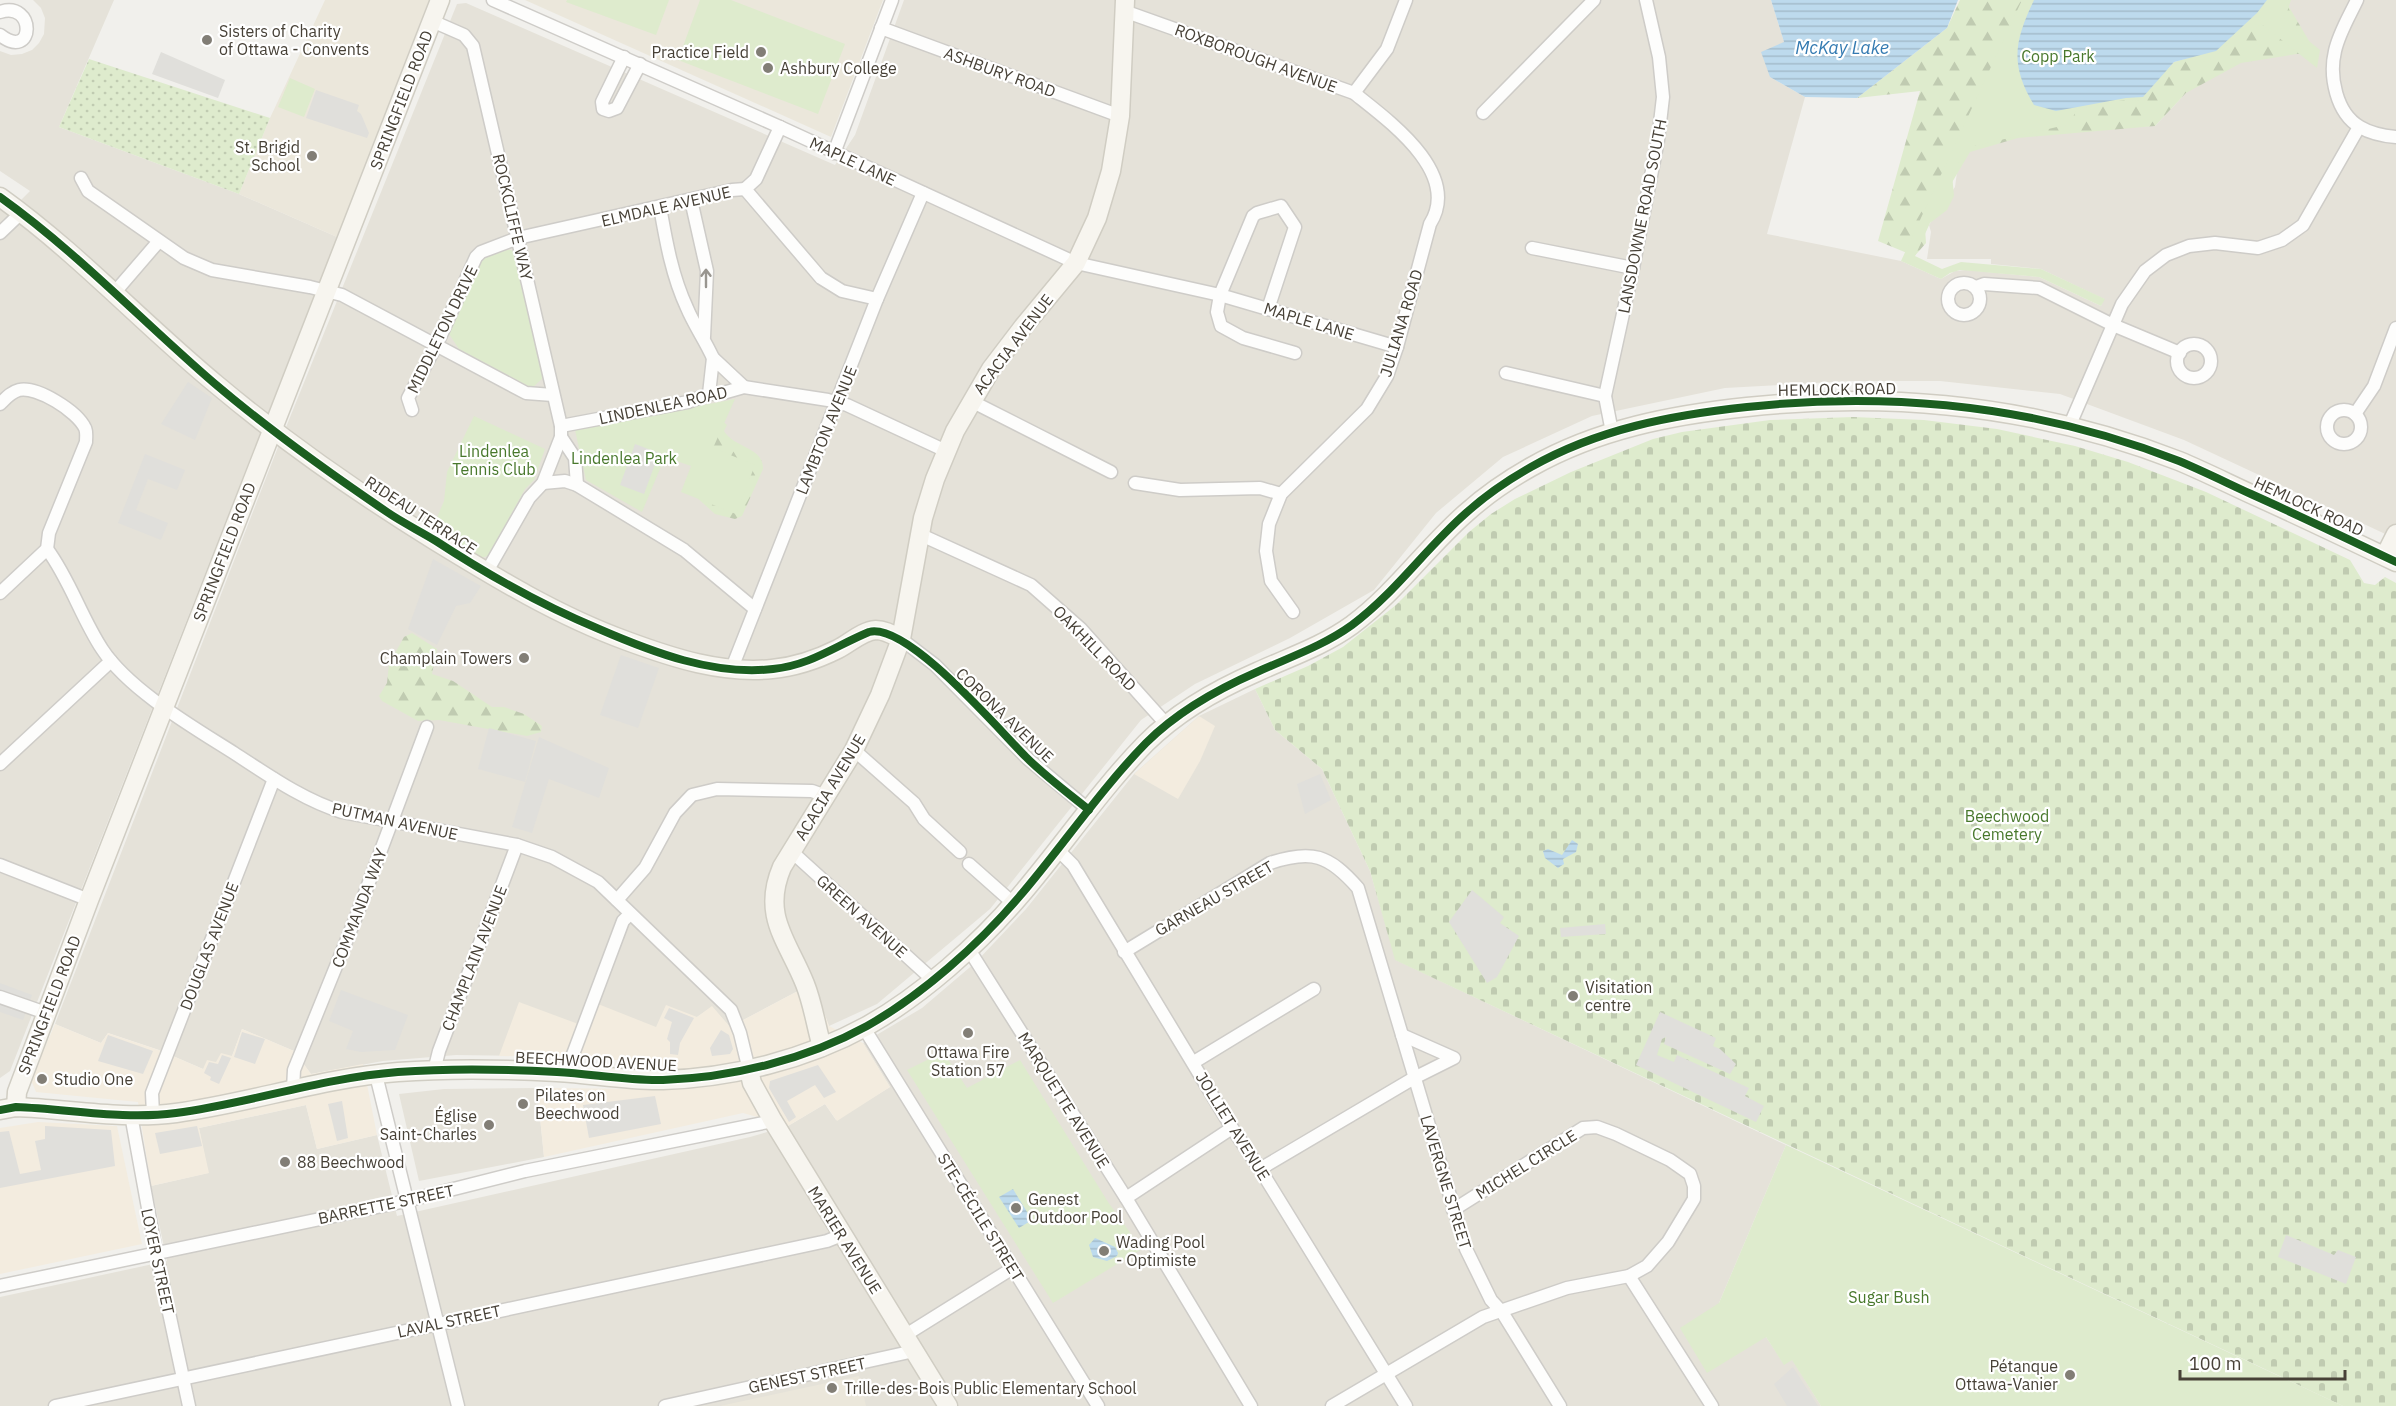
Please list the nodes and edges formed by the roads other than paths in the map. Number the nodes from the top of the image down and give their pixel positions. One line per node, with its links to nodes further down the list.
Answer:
1 (440, 0): 10 (street, SPRINGFIELD ROAD)
2 (493, 0): 13 (street, MAPLE LANE)
3 (892, 0): 11 (street)
4 (1406, 0): 15 (street, ROXBOROUGH AVENUE)
5 (1594, 0): 16 (street)
6 (1646, 0): 34 (street, LANSDOWNE ROAD SOUTH)
7 (2357, 0): 19 (street)
8 (1124, 6): 15 (street, ROXBOROUGH AVENUE); 17 (street, ACACIA AVENUE)
9 (0, 12): 12 (street)
10 (432, 21): 30 (street, ROCKCLIFFE WAY); 37 (street, SPRINGFIELD ROAD)
11 (881, 28): 17 (street, ASHBURY ROAD); 21 (street)
12 (0, 35)
13 (624, 57): 14 (street, MAPLE LANE); 14 (street)
14 (640, 64): 18 (street, MAPLE LANE)
15 (1354, 93): 45 (street, JULIANA ROAD)
16 (1483, 113)
17 (1120, 116): 33 (street, ACACIA AVENUE)
18 (780, 127): 21 (street, MAPLE LANE); 23 (street)
19 (2359, 127): 20 (street); 41 (street)
20 (2396, 137)
21 (834, 153): 24 (street, MAPLE LANE)
22 (81, 178): 31 (street)
23 (746, 189): 26 (street, ELMDALE AVENUE); 39 (street, ELMDALE AVENUE)
24 (923, 193): 33 (street, MAPLE LANE); 39 (street, LAMBTON AVENUE)
25 (0, 196): 28 (street, RIDEAU TERRACE)
26 (691, 200): 27 (street, ELMDALE AVENUE); 43 (street, one-way to 26)
27 (660, 207): 30 (street, ELMDALE AVENUE); 43 (street)
28 (22, 212): 29 (street); 36 (street, RIDEAU TERRACE)
29 (0, 232)
30 (518, 238): 44 (street, MIDDLETON DRIVE); 52 (street, ROCKCLIFFE WAY)
31 (159, 241): 36 (street); 37 (street)
32 (1532, 248): 34 (street)
33 (1076, 263): 38 (street, MAPLE LANE); 54 (street, ACACIA AVENUE)
34 (1634, 268): 53 (street, LANSDOWNE ROAD SOUTH)
35 (1976, 287): 41 (street)
36 (115, 292): 60 (street, RIDEAU TERRACE)
37 (327, 292): 44 (street); 60 (street, SPRINGFIELD ROAD)
38 (1221, 295): 40 (street, MAPLE LANE); 40 (street); 46 (street, MAPLE LANE)
39 (877, 299): 55 (street, LAMBTON AVENUE)
40 (1268, 309): 45 (street, MAPLE LANE)
41 (2113, 326): 47 (street); 59 (street)
42 (2396, 328): 58 (street)
43 (704, 337): 48 (street)
44 (438, 344): 52 (street); 57 (street, MIDDLETON DRIVE)
45 (1397, 347): 68 (street, JULIANA ROAD)
46 (1295, 353)
47 (2180, 353)
48 (713, 358): 50 (street); 51 (street)
49 (1506, 373): 53 (street)
50 (744, 387): 51 (street, LINDENLEA ROAD); 55 (street, LINDENLEA ROAD)
51 (709, 394): 61 (street, LINDENLEA ROAD)
52 (553, 395): 61 (street, ROCKCLIFFE WAY)
53 (1605, 396): 62 (street, LANSDOWNE ROAD SOUTH)
54 (971, 401): 63 (street, ACACIA AVENUE); 64 (street)
55 (836, 403): 63 (street, LINDENLEA ROAD); 75 (street, LAMBTON AVENUE)
56 (0, 404): 71 (street)
57 (412, 410)
58 (2355, 414)
59 (2069, 427): 62 (street, HEMLOCK ROAD); 72 (street, HEMLOCK ROAD)
60 (272, 430): 73 (street, RIDEAU TERRACE); 81 (street, SPRINGFIELD ROAD)
61 (561, 431): 65 (street); 67 (street, ROCKCLIFFE WAY)
62 (1612, 432): 78 (street, HEMLOCK ROAD)
63 (946, 451): 69 (street, ACACIA AVENUE)
64 (1111, 472)
65 (543, 483): 67 (street); 73 (street)
66 (1135, 483): 68 (street)
67 (578, 485): 75 (street)
68 (1281, 494): 76 (street, JULIANA ROAD)
69 (919, 534): 77 (street, ACACIA AVENUE); 82 (street, OAKHILL ROAD)
70 (2396, 534): 72 (street)
71 (47, 549): 74 (street); 79 (street, PUTMAN AVENUE)
72 (2391, 559)
73 (486, 573): 80 (street, RIDEAU TERRACE)
74 (0, 592)
75 (755, 609): 80 (street, LAMBTON AVENUE)
76 (1293, 612)
77 (901, 639): 80 (street, RIDEAU TERRACE); 84 (street, ACACIA AVENUE); 88 (street, CORONA AVENUE)
78 (1325, 642): 82 (street, BEECHWOOD AVENUE)
79 (111, 661): 81 (street, PUTMAN AVENUE); 85 (street)
80 (732, 668)
81 (165, 706): 86 (street, PUTMAN AVENUE); 97 (street, SPRINGFIELD ROAD)
82 (1167, 725): 88 (street, BEECHWOOD AVENUE)
83 (427, 727): 89 (street, COMMANDA WAY)
84 (854, 750): 87 (street, ACACIA AVENUE); 93 (street)
85 (0, 764)
86 (274, 779): 89 (street, PUTMAN AVENUE); 118 (street, DOUGLAS AVENUE)
87 (826, 796): 92 (street, ACACIA AVENUE); 98 (street)
88 (1089, 810): 91 (street, BEECHWOOD AVENUE)
89 (392, 823): 90 (street, PUTMAN AVENUE); 116 (street, COMMANDA WAY)
90 (517, 845): 98 (street, PUTMAN AVENUE); 112 (street, CHAMPLAIN AVENUE)
91 (1057, 849): 99 (street, BEECHWOOD AVENUE); 102 (street, JOLLIET AVENUE)
92 (791, 851): 103 (street, GREEN AVENUE); 109 (street, ACACIA AVENUE)
93 (960, 852)
94 (969, 864): 99 (street)
95 (0, 865): 97 (street)
96 (1341, 869): 102 (street, GARNEAU STREET); 108 (street, LAVERGNE STREET)
97 (88, 900): 106 (street, SPRINGFIELD ROAD)
98 (616, 900): 100 (street, PUTMAN AVENUE)
99 (1013, 903): 101 (street, BEECHWOOD AVENUE)
100 (630, 914): 111 (street, PUTMAN AVENUE); 113 (street)
101 (968, 948): 103 (street, BEECHWOOD AVENUE); 123 (street, MARQUETTE AVENUE)
102 (1124, 952): 110 (street, JOLLIET AVENUE)
103 (933, 980): 107 (street, BEECHWOOD AVENUE)
104 (1314, 989): 110 (street)
105 (0, 997): 106 (street)
106 (46, 1013): 117 (street, SPRINGFIELD ROAD)
107 (864, 1028): 109 (street, BEECHWOOD AVENUE); 128 (street, STE-CÉCILE STREET)
108 (1402, 1035): 115 (street, LAVERGNE STREET); 115 (street)
109 (822, 1047): 111 (street, BEECHWOOD AVENUE)
110 (1194, 1062): 121 (street, JOLLIET AVENUE)
111 (748, 1070): 113 (street, BEECHWOOD AVENUE); 120 (street, MARIER AVENUE)
112 (434, 1071): 113 (street, BEECHWOOD AVENUE); 114 (street, BEECHWOOD AVENUE)
113 (566, 1073)
114 (376, 1075): 116 (street, BEECHWOOD AVENUE); 124 (street)
115 (1414, 1078): 122 (street); 125 (street, LAVERGNE STREET)
116 (293, 1089): 118 (street, BEECHWOOD AVENUE)
117 (8, 1108): 119 (street, BEECHWOOD AVENUE)
118 (153, 1114): 119 (street, BEECHWOOD AVENUE)
119 (131, 1116): 127 (street, LOYER STREET)
120 (773, 1121): 124 (street, BARRETTE STREET); 126 (street, MARIER AVENUE)
121 (1232, 1128): 122 (street, JOLLIET AVENUE); 123 (street)
122 (1260, 1169): 134 (street, JOLLIET AVENUE)
123 (1126, 1198): 142 (street, MARQUETTE AVENUE)
124 (406, 1201): 127 (street, BARRETTE STREET); 132 (street)
125 (1453, 1210): 129 (street, MICHEL CIRCLE); 131 (street, LAVERGNE STREET)
126 (842, 1235): 132 (street, LAVAL STREET); 133 (street, MARIER AVENUE)
127 (156, 1252): 130 (street, BARRETTE STREET); 135 (street, LOYER STREET)
128 (1013, 1268): 133 (street, GENEST STREET); 141 (street, STE-CÉCILE STREET)
129 (1629, 1276): 131 (street, MICHEL CIRCLE); 146 (street)
130 (0, 1286)
131 (1502, 1312): 134 (street, MICHEL CIRCLE); 145 (street, LAVERGNE STREET)
132 (436, 1324): 135 (street, LAVAL STREET); 138 (street)
133 (909, 1344): 139 (street, GENEST STREET); 140 (street, MARIER AVENUE)
134 (1385, 1374): 143 (street, MICHEL CIRCLE); 144 (street, JOLLIET AVENUE)
135 (183, 1377): 136 (street, LAVAL STREET); 137 (street, LOYER STREET)
136 (55, 1406)
137 (189, 1406)
138 (458, 1406)
139 (665, 1406)
140 (948, 1406)
141 (1098, 1406)
142 (1251, 1406)
143 (1332, 1406)
144 (1406, 1406)
145 (1560, 1406)
146 (1712, 1406)

